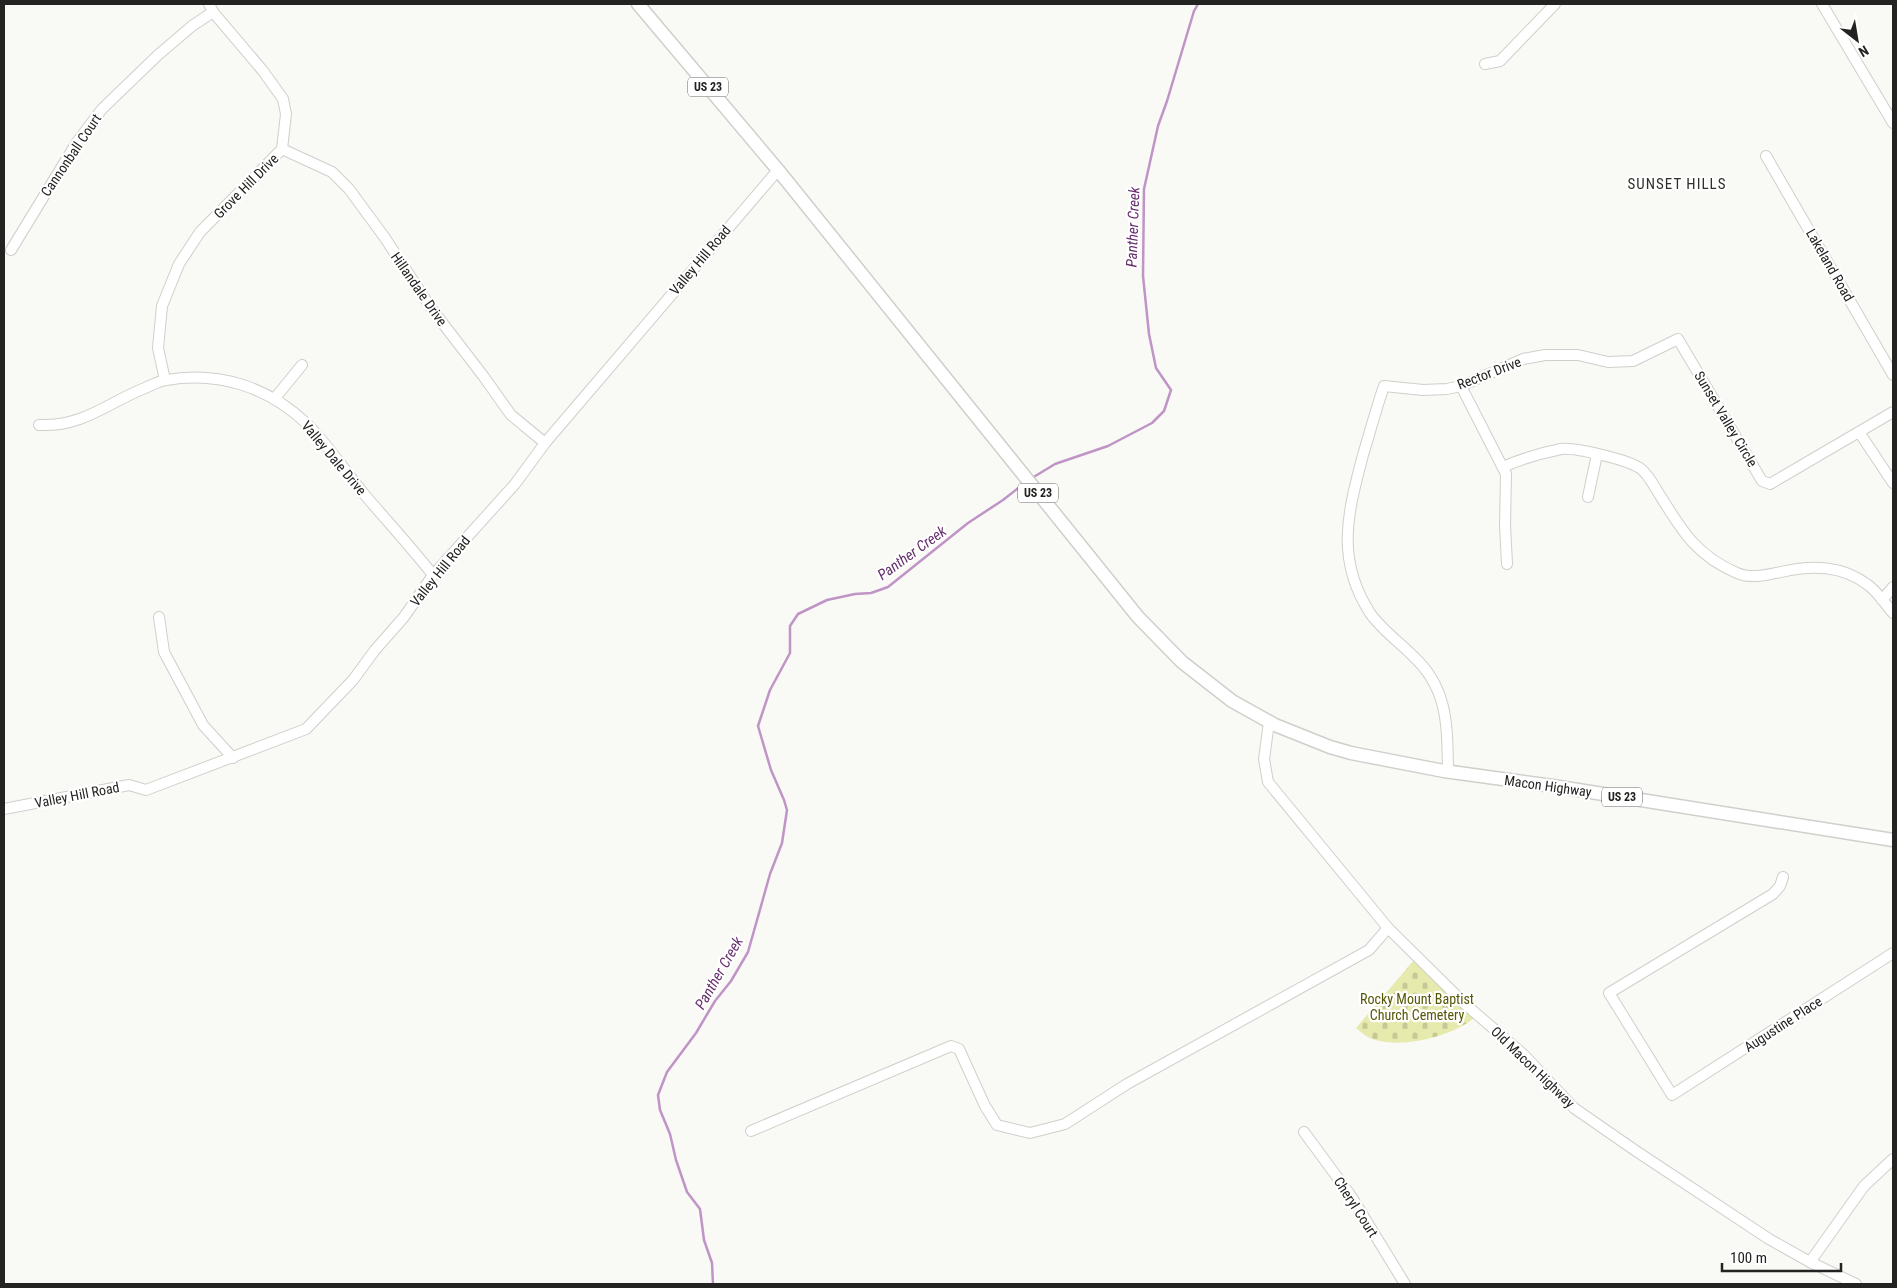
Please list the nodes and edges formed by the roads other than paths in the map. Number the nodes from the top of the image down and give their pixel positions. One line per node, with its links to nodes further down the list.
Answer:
1 (638, 4): 9 (main road, US 23)
2 (1555, 4): 5 (street)
3 (1822, 4): 6 (street)
4 (211, 8): 7 (street, Grove Hill Drive); 10 (street, Cannonball Court)
5 (1485, 64)
6 (1893, 122)
7 (282, 149): 14 (street, Grove Hill Drive); 20 (street, Hillandale Drive)
8 (1766, 156): 13 (street, Lakeland Road)
9 (778, 170): 20 (street, Valley Hill Road); 31 (main road, US 23)
10 (11, 250)
11 (1678, 340): 15 (street, Rector Drive); 19 (street, Sunset Valley Circle)
12 (302, 365): 16 (street)
13 (1893, 375)
14 (165, 380): 16 (street, Valley Dale Drive); 18 (street, Valley Dale Drive)
15 (1461, 386): 22 (street); 33 (street, Rector Drive)
16 (275, 398): 26 (street, Valley Dale Drive)
17 (1893, 412): 19 (street)
18 (39, 425)
19 (1859, 432): 23 (street)
20 (545, 443): 26 (street, Valley Hill Road)
21 (1597, 454): 22 (street); 24 (street); 28 (street)
22 (1502, 467): 25 (street)
23 (1893, 483)
24 (1588, 497)
25 (1507, 564)
26 (433, 575): 32 (street, Valley Hill Road)
27 (1893, 587): 28 (street)
28 (1882, 600): 29 (street)
29 (1893, 613)
30 (159, 617): 32 (street)
31 (1270, 722): 33 (main road, Macon Highway / US 23); 37 (street, Old Macon Highway)
32 (233, 758): 34 (street, Valley Hill Road)
33 (1448, 772): 35 (main road, Macon Highway / US 23)
34 (4, 809)
35 (1893, 840)
36 (1783, 877): 38 (street, Augustine Place)
37 (1388, 928): 39 (street); 42 (street, Old Macon Highway)
38 (1893, 953)
39 (751, 1131)
40 (1304, 1132): 43 (street, Cheryl Court)
41 (1893, 1159): 42 (street)
42 (1810, 1262): 44 (street, Old Macon Highway)
43 (1405, 1284)
44 (1856, 1284)

